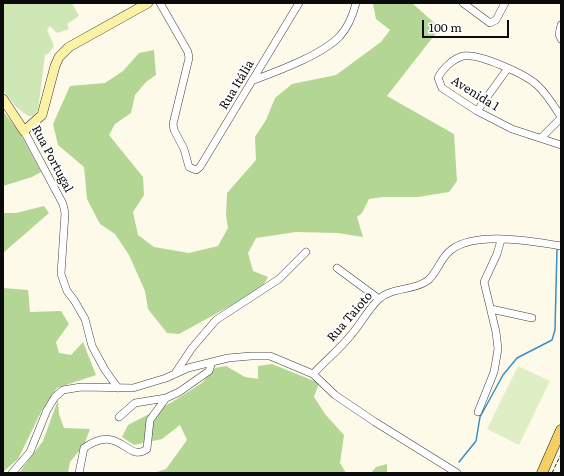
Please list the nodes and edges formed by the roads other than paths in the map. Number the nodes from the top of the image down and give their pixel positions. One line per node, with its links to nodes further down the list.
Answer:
1 (148, 3): 14 (street)
2 (160, 3): 10 (street, Rua Itália)
3 (299, 3): 10 (street, Rua Itália)
4 (356, 3): 10 (street)
5 (463, 3): 6 (street)
6 (505, 3)
7 (561, 25): 8 (street)
8 (561, 39)
9 (508, 68): 12 (street); 12 (street, Avenida 1); 13 (street, Avenida 1)
10 (254, 80)
11 (3, 100): 14 (street, Rua Portugal)
12 (477, 110): 15 (street, Avenida 1)
13 (561, 118): 15 (street)
14 (24, 130): 27 (street, Rua Portugal)
15 (541, 138): 16 (street, Avenida 1)
16 (561, 145)
17 (501, 240): 18 (street, Rua Taioto); 21 (street, Rua Taioto); 22 (street)
18 (559, 246)
19 (306, 252): 25 (street)
20 (337, 268): 21 (street)
21 (379, 299): 26 (street, Rua Taioto)
22 (491, 309): 23 (street); 29 (street)
23 (532, 318)
24 (212, 362): 25 (street); 26 (street); 28 (street)
25 (176, 372): 27 (street)
26 (313, 374): 33 (street)
27 (118, 388): 34 (street)
28 (166, 398): 30 (street); 35 (street)
29 (478, 412)
30 (119, 417)
31 (561, 430): 36 (main road)
32 (561, 446): 37 (main road)
33 (453, 472)
34 (12, 473)
35 (79, 473)
36 (542, 473)
37 (549, 473)

